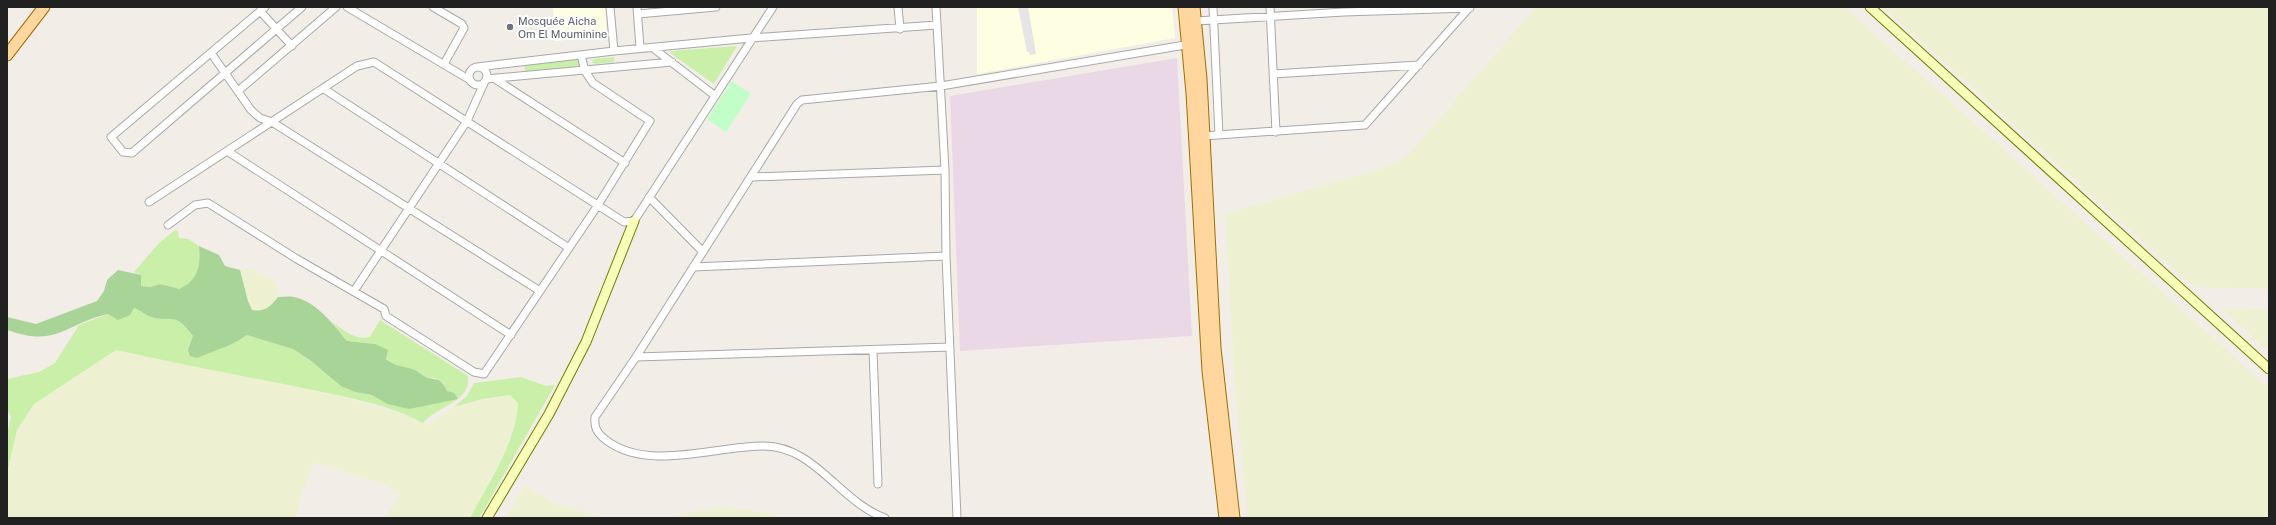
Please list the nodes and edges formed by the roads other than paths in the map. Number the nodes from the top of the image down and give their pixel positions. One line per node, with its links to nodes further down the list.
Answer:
1 (44, 7): 33 (main road)
2 (302, 7): 24 (street)
3 (336, 7): 28 (street)
4 (347, 7): 36 (street)
5 (434, 7): 36 (street)
6 (610, 7): 31 (street)
7 (716, 7): 18 (street)
8 (773, 7): 26 (street)
9 (898, 7): 25 (street)
10 (936, 7): 23 (street)
11 (1184, 7): 27 (main road)
12 (1194, 7): 22 (main road)
13 (1213, 7): 21 (street)
14 (1270, 7): 20 (street)
15 (1470, 7): 19 (street); 37 (street)
16 (1870, 7): 76 (street)
17 (262, 9): 24 (street); 32 (street)
18 (638, 10): 29 (street)
19 (1344, 10): 20 (street)
20 (1271, 16): 21 (street); 41 (street)
21 (1213, 20): 22 (street); 52 (street)
22 (1196, 21): 27 (main road)
23 (937, 25): 25 (street); 45 (street)
24 (275, 28): 28 (street); 40 (street)
25 (900, 29): 26 (street)
26 (751, 38): 30 (street); 48 (street)
27 (1193, 44): 45 (street); 53 (main road); 81 (main road)
28 (292, 46): 47 (street)
29 (640, 48): 30 (street); 31 (street)
30 (653, 48): 35 (street)
31 (614, 51): 34 (street)
32 (211, 53): 40 (street); 40 (street)
33 (7, 55)
34 (581, 55): 38 (street); 39 (street)
35 (672, 62): 39 (street); 48 (street)
36 (444, 64): 43 (street)
37 (1419, 65): 41 (street); 51 (street)
38 (477, 67): 43 (street); 44 (street)
39 (585, 71): 42 (street); 56 (street)
40 (226, 73): 47 (street)
41 (1273, 74): 51 (street)
42 (495, 79): 44 (street); 56 (street)
43 (470, 80): 44 (street)
44 (486, 80): 49 (street)
45 (941, 86): 57 (street); 58 (street)
46 (324, 89): 49 (street); 50 (street); 55 (street)
47 (238, 90): 50 (street)
48 (714, 94): 59 (street)
49 (467, 121): 55 (street); 61 (street)
50 (272, 122): 54 (street); 62 (street)
51 (1276, 132): 52 (street)
52 (1219, 135): 53 (street)
53 (1203, 136): 82 (main road)
54 (227, 151): 60 (street); 66 (street)
55 (438, 162): 62 (street); 65 (street)
56 (625, 163): 61 (street)
57 (945, 170): 58 (street); 68 (street)
58 (752, 177): 67 (street)
59 (649, 197): 63 (street); 67 (street)
60 (149, 202)
61 (598, 205): 63 (street); 65 (street)
62 (409, 207): 66 (street); 70 (street)
63 (634, 221): 78 (street)
64 (168, 225): 71 (street)
65 (569, 248): 70 (street)
66 (380, 251): 71 (street); 72 (street)
67 (703, 252): 69 (street)
68 (946, 256): 69 (street); 73 (street)
69 (693, 267): 75 (street)
70 (540, 291): 72 (street)
71 (354, 292): 72 (street)
72 (511, 336)
73 (950, 347): 74 (street); 80 (street)
74 (873, 350): 75 (street); 77 (street)
75 (636, 357): 79 (street)
76 (2269, 369)
77 (878, 484)
78 (487, 518)
79 (885, 518)
80 (957, 518)
81 (1225, 518)
82 (1234, 518)

